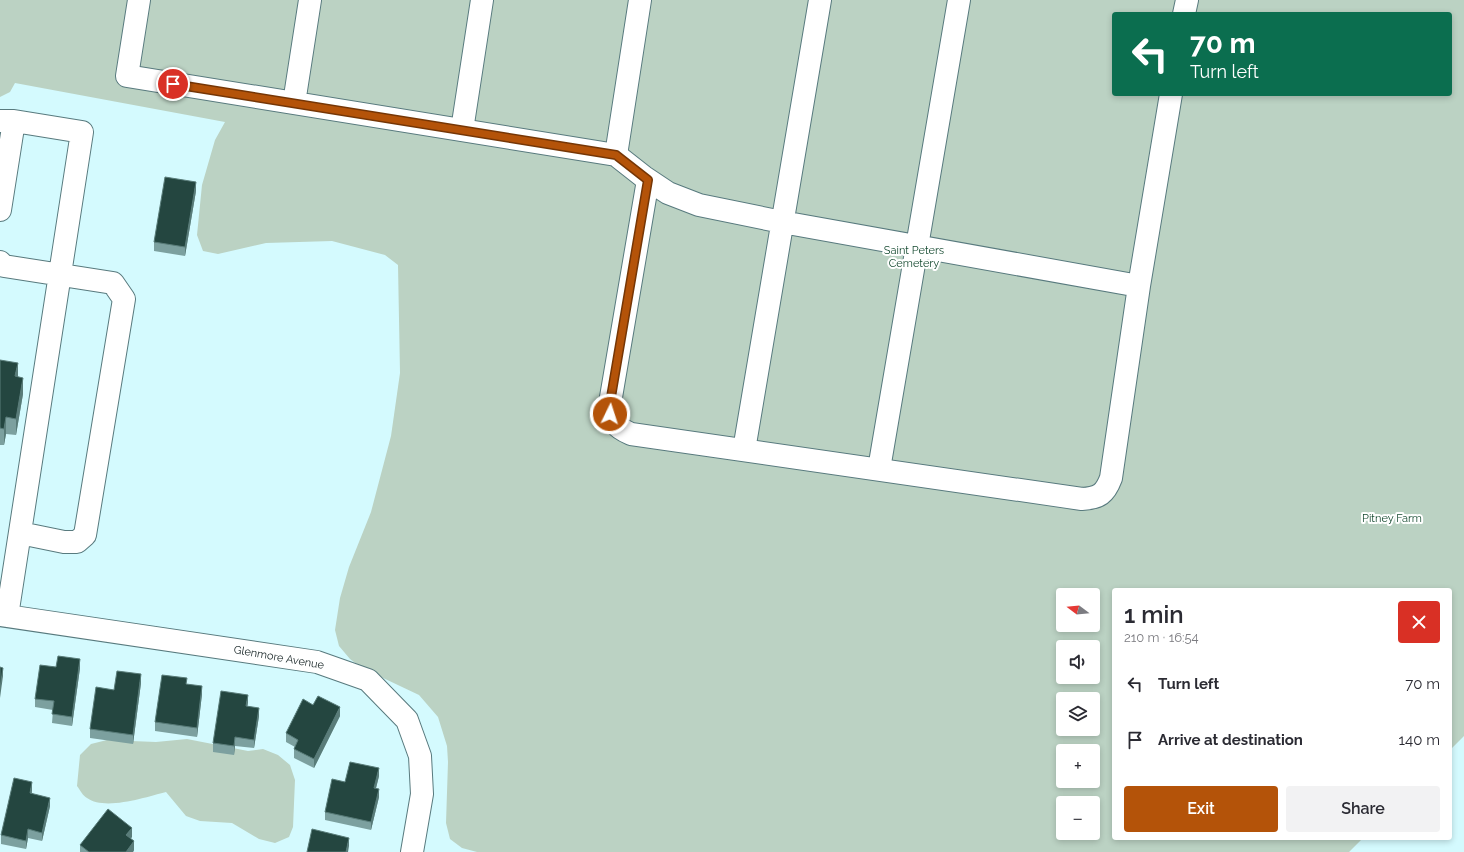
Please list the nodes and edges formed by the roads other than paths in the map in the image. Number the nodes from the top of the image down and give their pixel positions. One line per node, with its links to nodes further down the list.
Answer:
1 (139, 0): 10 (street)
2 (310, 0): 10 (street)
3 (482, 0): 12 (street)
4 (640, 0): 13 (street)
5 (820, 0): 16 (street)
6 (959, 0): 17 (street)
7 (1187, 0): 8 (street)
8 (1184, 12)
9 (1171, 96): 20 (street)
10 (294, 103): 12 (street)
11 (7, 121): 15 (street); 19 (street)
12 (462, 130): 13 (street)
13 (616, 155): 14 (street)
14 (648, 180): 16 (street); 21 (street)
15 (0, 210)
16 (782, 222): 17 (street); 21 (street)
17 (917, 246): 20 (street); 22 (street)
18 (0, 262): 19 (street)
19 (60, 275): 23 (street); 23 (street)
20 (1139, 286): 22 (street)
21 (744, 450): 22 (street)
22 (879, 469)
23 (20, 534): 24 (street)
24 (4, 615): 25 (street, Glenmore Avenue)
25 (412, 852)

